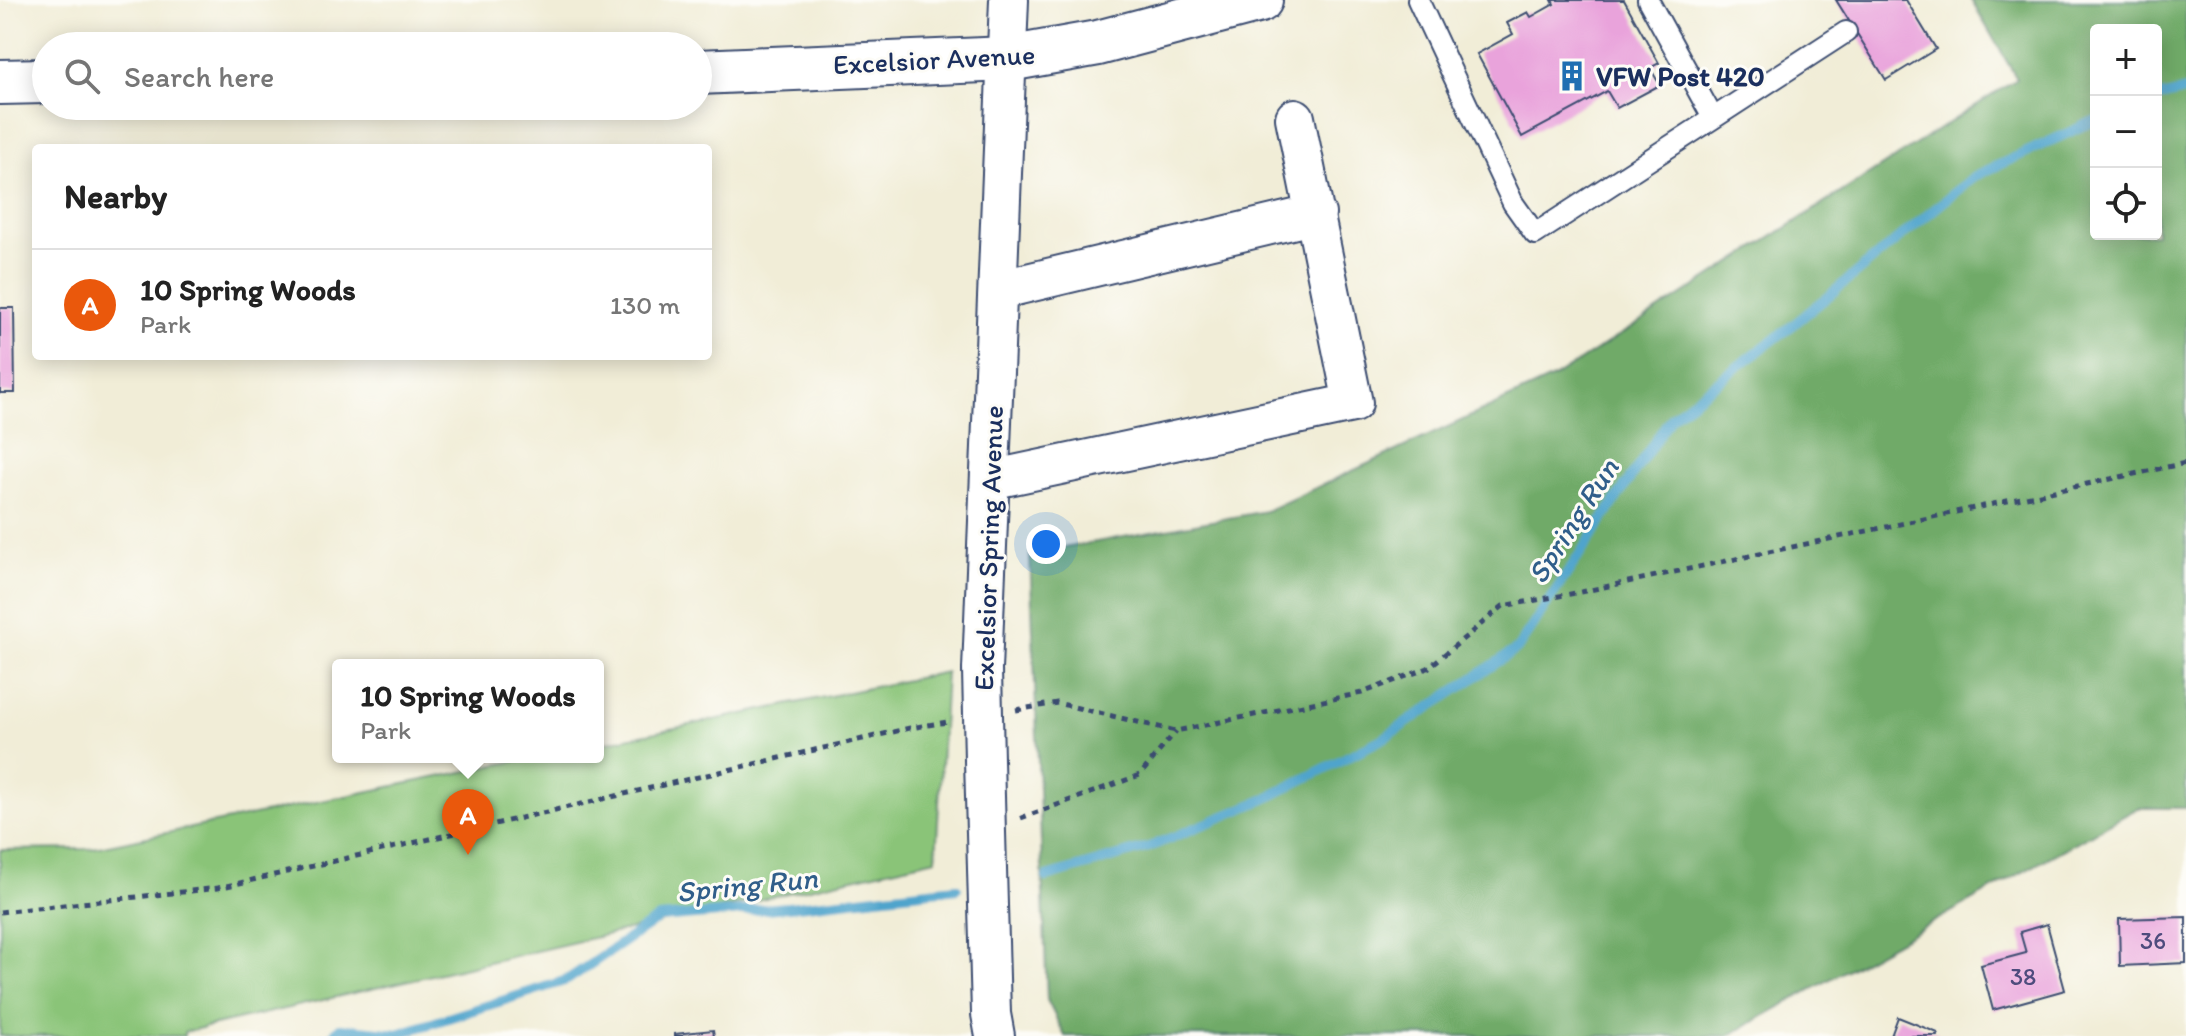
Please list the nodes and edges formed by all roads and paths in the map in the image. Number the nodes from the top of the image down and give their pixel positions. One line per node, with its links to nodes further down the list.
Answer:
1 (1009, 0): 7 (street, Excelsior Spring Avenue)
2 (1260, 0): 7 (street, Excelsior Avenue)
3 (1418, 0): 11 (lane)
4 (1648, 0): 11 (lane)
5 (1846, 32): 11 (lane)
6 (712, 56): 7 (street, Excelsior Avenue)
7 (1008, 59): 13 (street, Excelsior Spring Avenue)
8 (32, 81): 9 (street)
9 (0, 82)
10 (1295, 118): 12 (street)
11 (1713, 118)
12 (1316, 214): 13 (street); 15 (street)
13 (998, 290): 15 (street, Excelsior Spring Avenue)
14 (2186, 463): 18 (path)
15 (990, 480): 19 (street, Excelsior Spring Avenue, bridge)
16 (1013, 711): 18 (path)
17 (954, 721): 20 (path)
18 (1176, 731): 19 (path)
19 (985, 824): 21 (street, Excelsior Spring Avenue)
20 (0, 912)
21 (995, 1036)

